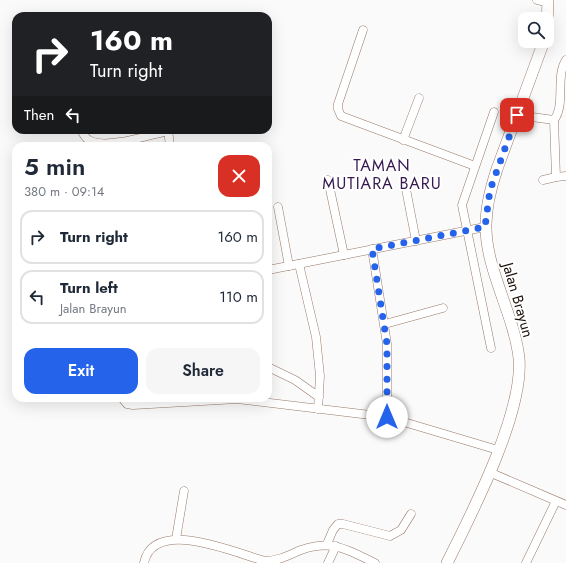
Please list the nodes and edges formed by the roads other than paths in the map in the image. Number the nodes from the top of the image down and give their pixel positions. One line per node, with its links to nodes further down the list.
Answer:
1 (544, 1): 2 (main road)
2 (545, 12)
3 (363, 30): 12 (street)
4 (541, 48): 8 (main road, Jalan Brayun)
5 (566, 60): 9 (street)
6 (419, 98): 12 (street)
7 (494, 112): 15 (street)
8 (517, 115): 9 (street); 22 (main road, Jalan Brayun)
9 (554, 120): 16 (street)
10 (84, 134): 13 (street)
11 (150, 134): 14 (street)
12 (403, 140): 15 (street)
13 (94, 142)
14 (115, 142)
15 (475, 166): 23 (street)
16 (556, 176): 17 (street); 19 (street)
17 (566, 176)
18 (328, 180): 26 (street)
19 (543, 180)
20 (406, 189): 24 (street)
21 (278, 207): 28 (street)
22 (485, 227): 23 (street); 40 (main road, Jalan Brayun)
23 (467, 230): 24 (street); 32 (street)
24 (416, 241): 25 (street)
25 (372, 249): 26 (street); 31 (street)
26 (344, 255): 27 (street)
27 (299, 264): 28 (street); 34 (street)
28 (289, 266): 29 (street)
29 (272, 269)
30 (443, 308): 31 (street)
31 (385, 324): 39 (street)
32 (491, 348)
33 (272, 369): 34 (street)
34 (319, 397): 38 (street)
35 (126, 402): 36 (street)
36 (185, 402)
37 (261, 402): 38 (street)
38 (318, 409): 39 (street)
39 (387, 417): 40 (street)
40 (498, 450): 41 (main road, Jalan Brayun)
41 (489, 472): 43 (street); 52 (main road, Jalan Brayun)
42 (184, 491): 46 (street)
43 (556, 501): 44 (street); 53 (street)
44 (566, 505)
45 (411, 514): 47 (street)
46 (176, 539): 47 (street); 49 (street)
47 (327, 544): 48 (street)
48 (336, 546): 50 (street); 51 (street)
49 (144, 563)
50 (328, 563)
51 (376, 563)
52 (447, 563)
53 (526, 563)

